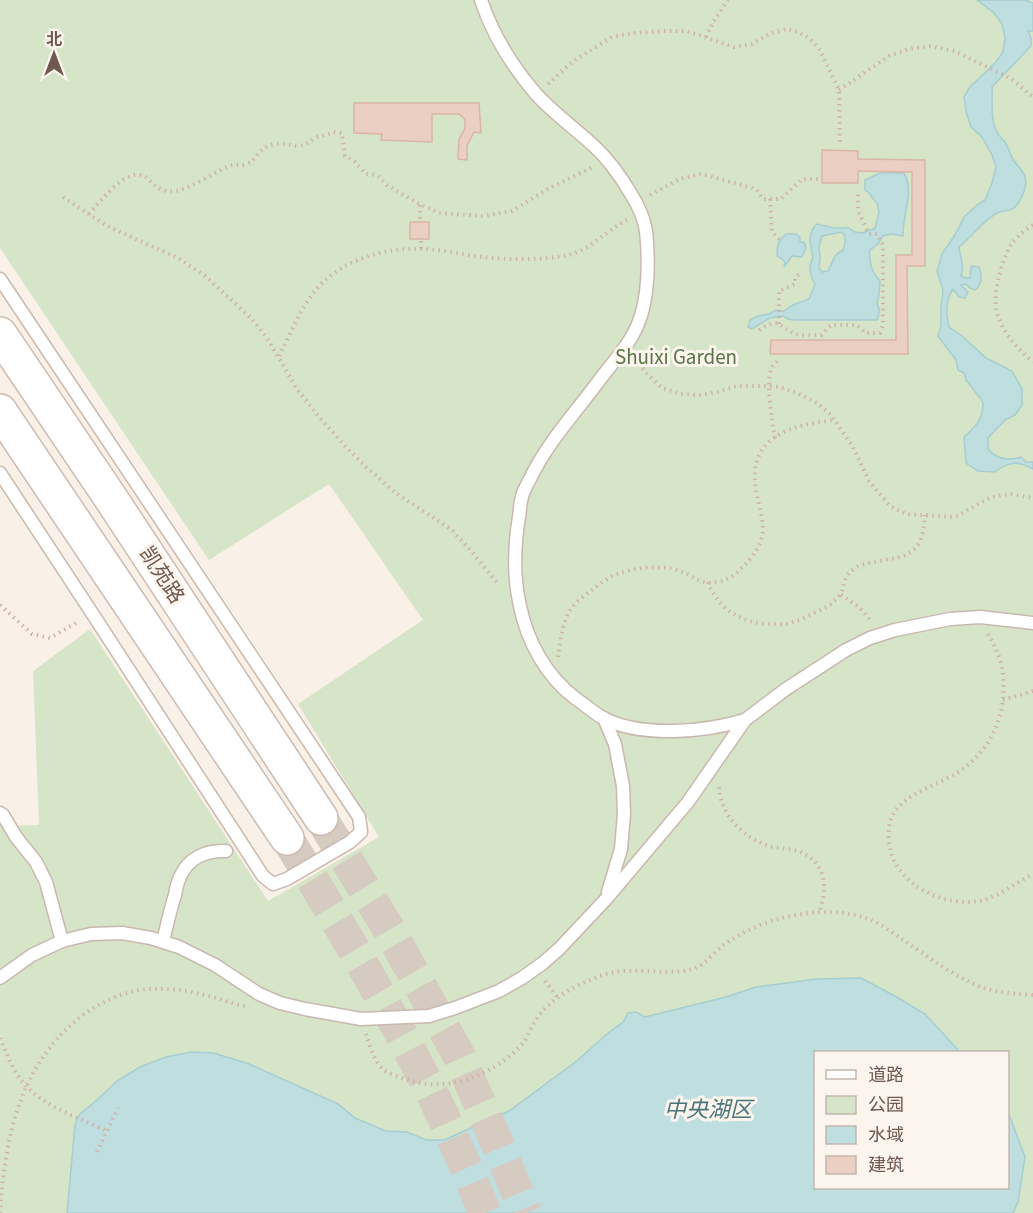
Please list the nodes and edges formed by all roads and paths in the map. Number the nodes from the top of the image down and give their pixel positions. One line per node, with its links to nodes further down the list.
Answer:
1 (481, 0): 6 (lane)
2 (728, 0): 3 (path)
3 (706, 37): 4 (path); 6 (path)
4 (839, 90): 5 (path); 7 (path)
5 (1032, 95)
6 (538, 96): 8 (lane)
7 (840, 146)
8 (606, 158): 13 (path); 14 (lane)
9 (819, 179): 12 (path)
10 (858, 191): 23 (path)
11 (63, 197): 15 (path)
12 (770, 200): 14 (path); 18 (path)
13 (420, 205): 15 (path); 16 (path)
14 (638, 208): 20 (path); 26 (lane)
15 (89, 214): 27 (path)
16 (420, 220)
17 (1033, 225): 29 (path)
18 (780, 240)
19 (421, 241): 20 (path)
20 (421, 249): 27 (path)
21 (800, 273): 23 (path)
22 (0, 279): 41 (lane)
23 (779, 324): 24 (path)
24 (759, 330)
25 (0, 334): 52 (main road, 凯苑路)
26 (627, 345): 30 (path); 40 (lane)
27 (279, 356): 40 (path)
28 (780, 358): 30 (path)
29 (1033, 363)
30 (770, 386): 32 (path); 33 (path)
31 (0, 411): 53 (main road, 凯苑路)
32 (835, 420): 33 (path); 36 (path)
33 (775, 438): 37 (path)
34 (0, 473): 41 (lane)
35 (1033, 498): 36 (path)
36 (925, 515): 38 (path)
37 (708, 582): 38 (path); 45 (path)
38 (841, 595): 44 (path)
39 (0, 605): 41 (path)
40 (521, 612): 45 (lane)
41 (92, 613)
42 (980, 617): 43 (lane); 44 (lane); 47 (path)
43 (1033, 623)
44 (880, 635): 49 (lane)
45 (557, 680): 48 (lane)
46 (1033, 691): 47 (path)
47 (1003, 700): 55 (path)
48 (604, 718): 49 (lane); 56 (lane)
49 (745, 720): 50 (lane)
50 (711, 769): 56 (lane); 57 (path)
51 (0, 813): 58 (lane)
52 (321, 818)
53 (287, 838)
54 (226, 851): 59 (lane)
55 (1033, 874)
56 (607, 898): 63 (lane)
57 (819, 913): 61 (path); 63 (path)
58 (62, 941): 59 (lane); 60 (lane)
59 (163, 941): 63 (lane)
60 (0, 978)
61 (1033, 995)
62 (253, 1008): 65 (path)
63 (361, 1019)
64 (0, 1038): 65 (path)
65 (27, 1087): 67 (path); 69 (path)
66 (118, 1108): 67 (path)
67 (107, 1131): 68 (path)
68 (97, 1152)
69 (0, 1213)

